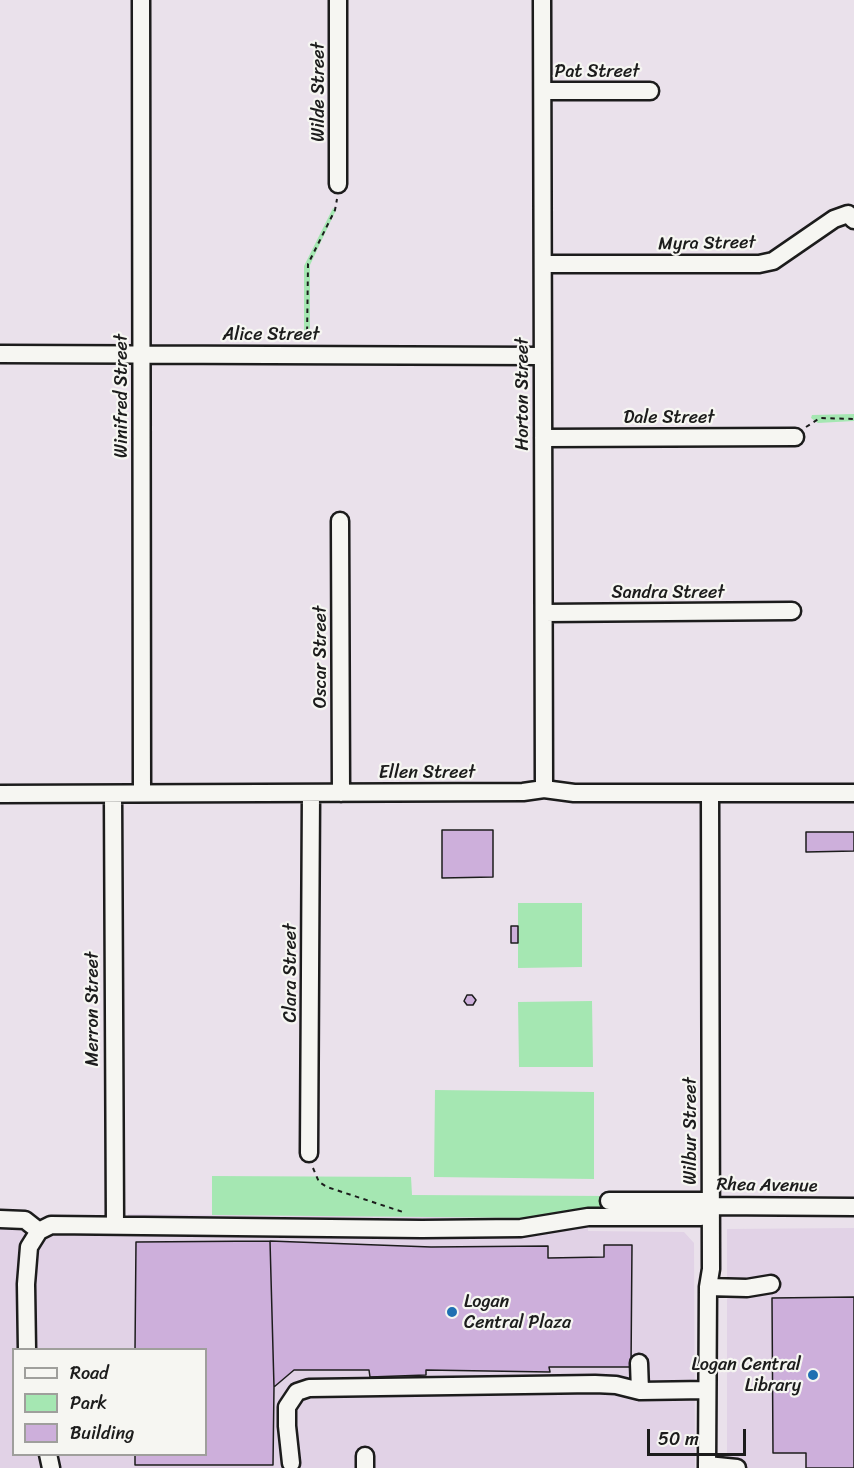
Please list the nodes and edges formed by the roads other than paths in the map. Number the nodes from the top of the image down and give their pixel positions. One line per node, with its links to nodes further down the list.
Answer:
1 (141, 0): 10 (street, Winifred Street)
2 (338, 0): 6 (street, Wilde Street)
3 (542, 0): 4 (street, Horton Street)
4 (543, 91): 5 (street, Pat Street); 8 (street, Horton Street)
5 (650, 91)
6 (338, 184)
7 (854, 220): 8 (street, Myra Street)
8 (543, 264): 11 (street, Horton Street)
9 (0, 354): 10 (street, Alice Street)
10 (142, 355): 11 (street, Alice Street); 18 (street, Winifred Street)
11 (542, 356): 13 (street, Horton Street)
12 (795, 437): 13 (street, Dale Street)
13 (543, 438): 16 (street, Horton Street)
14 (340, 520): 20 (street, Oscar Street)
15 (792, 611): 16 (street, Sandra Street)
16 (544, 613): 17 (street, Horton Street)
17 (544, 789): 20 (street, Ellen Street); 21 (street, Ellen Street)
18 (142, 793): 19 (street, Ellen Street); 24 (street, Ellen Street)
19 (311, 793): 20 (street, Ellen Street); 25 (street, Clara Street)
20 (341, 793)
21 (710, 793): 22 (street, Ellen Street); 27 (street, Wilbur Street)
22 (854, 793)
23 (0, 794): 24 (street, Ellen Street)
24 (113, 794): 30 (street, Merron Street)
25 (309, 1154)
26 (609, 1201): 27 (street, Rhea Avenue)
27 (711, 1206): 28 (street, Rhea Avenue); 30 (street); 33 (street, Wilbur Street)
28 (854, 1207)
29 (0, 1218): 31 (street)
30 (115, 1225): 31 (street)
31 (39, 1231): 34 (street)
32 (771, 1284): 33 (street)
33 (708, 1287): 36 (street, Wilbur Street)
34 (27, 1348)
35 (639, 1363): 37 (street)
36 (707, 1390): 37 (street); 39 (street, Wilbur Street)
37 (639, 1391): 38 (street)
38 (292, 1466)
39 (707, 1466): 40 (street)
40 (738, 1468)

